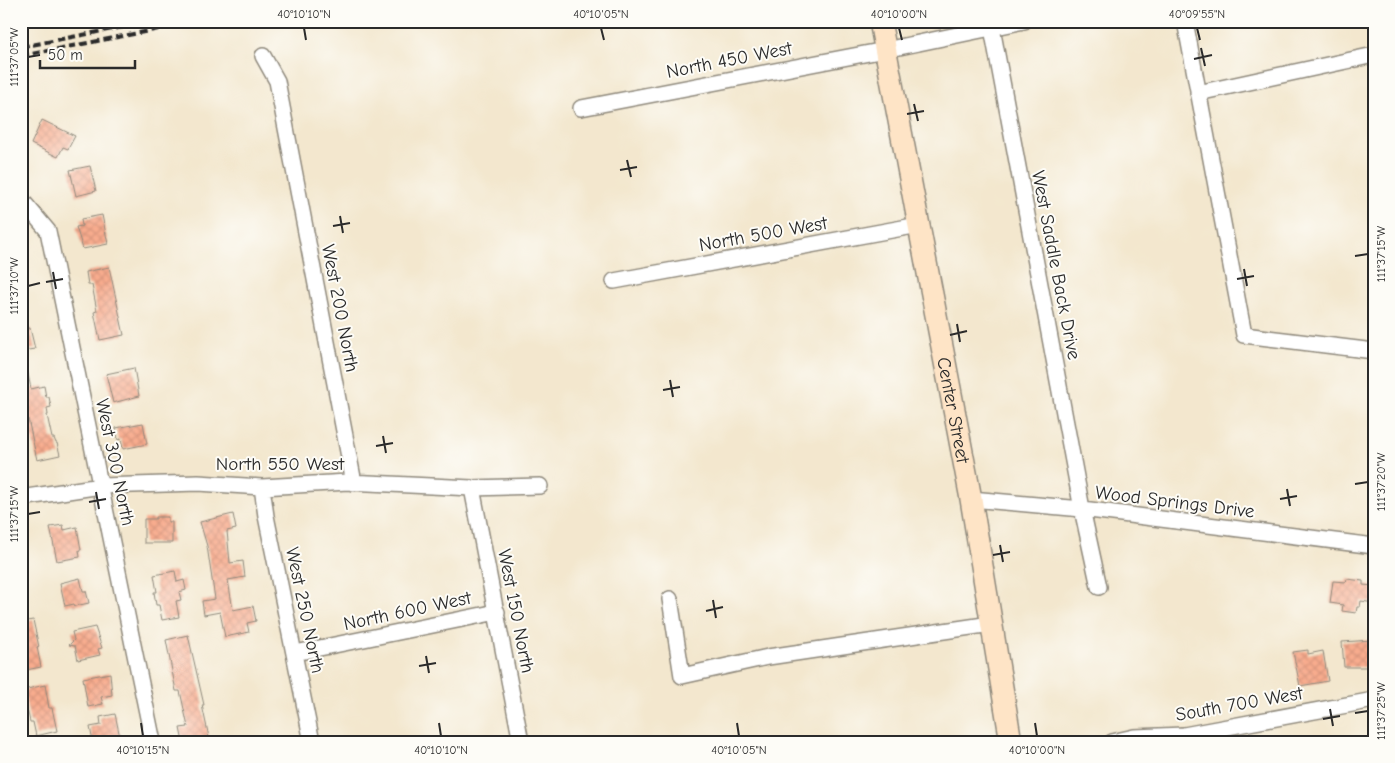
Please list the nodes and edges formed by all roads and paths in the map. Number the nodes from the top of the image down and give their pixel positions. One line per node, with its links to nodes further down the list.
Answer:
1 (880, 21): 5 (street, Center Street)
2 (1024, 21): 4 (street, North 450 West)
3 (1185, 21): 8 (street)
4 (992, 28): 5 (street, North 450 West); 21 (street, West Saddle Back Drive)
5 (885, 50): 9 (street, North 450 West); 11 (street, Center Street)
6 (1374, 55): 8 (street)
7 (263, 56): 14 (street, West 200 North)
8 (1198, 93): 13 (street)
9 (581, 108)
10 (21, 199): 15 (street, West 300 North)
11 (919, 225): 12 (street, North 500 West); 20 (street, Center Street)
12 (614, 281)
13 (1374, 351)
14 (354, 483): 17 (street, North 550 West); 18 (street, North 550 West)
15 (101, 486): 17 (street, North 550 West); 19 (street, North 550 West); 30 (street, West 300 North)
16 (540, 486): 18 (street, North 550 West)
17 (262, 487): 27 (street, West 250 North)
18 (472, 488): 25 (street, West 150 North)
19 (21, 498)
20 (970, 499): 21 (street, Wood Springs Drive); 26 (street, Center Street)
21 (1082, 509): 22 (street, Wood Springs Drive); 23 (street, West Saddle Back Drive)
22 (1374, 546)
23 (1099, 587)
24 (670, 599): 26 (street)
25 (497, 612): 27 (street, North 600 West); 32 (street, West 150 North)
26 (991, 624): 33 (street, Center Street)
27 (295, 654): 31 (street, West 250 North)
28 (1374, 700): 29 (street, South 700 West)
29 (1184, 738): 34 (street, South 700 West)
30 (153, 742)
31 (312, 742)
32 (522, 742)
33 (1010, 742)
34 (1112, 742)

